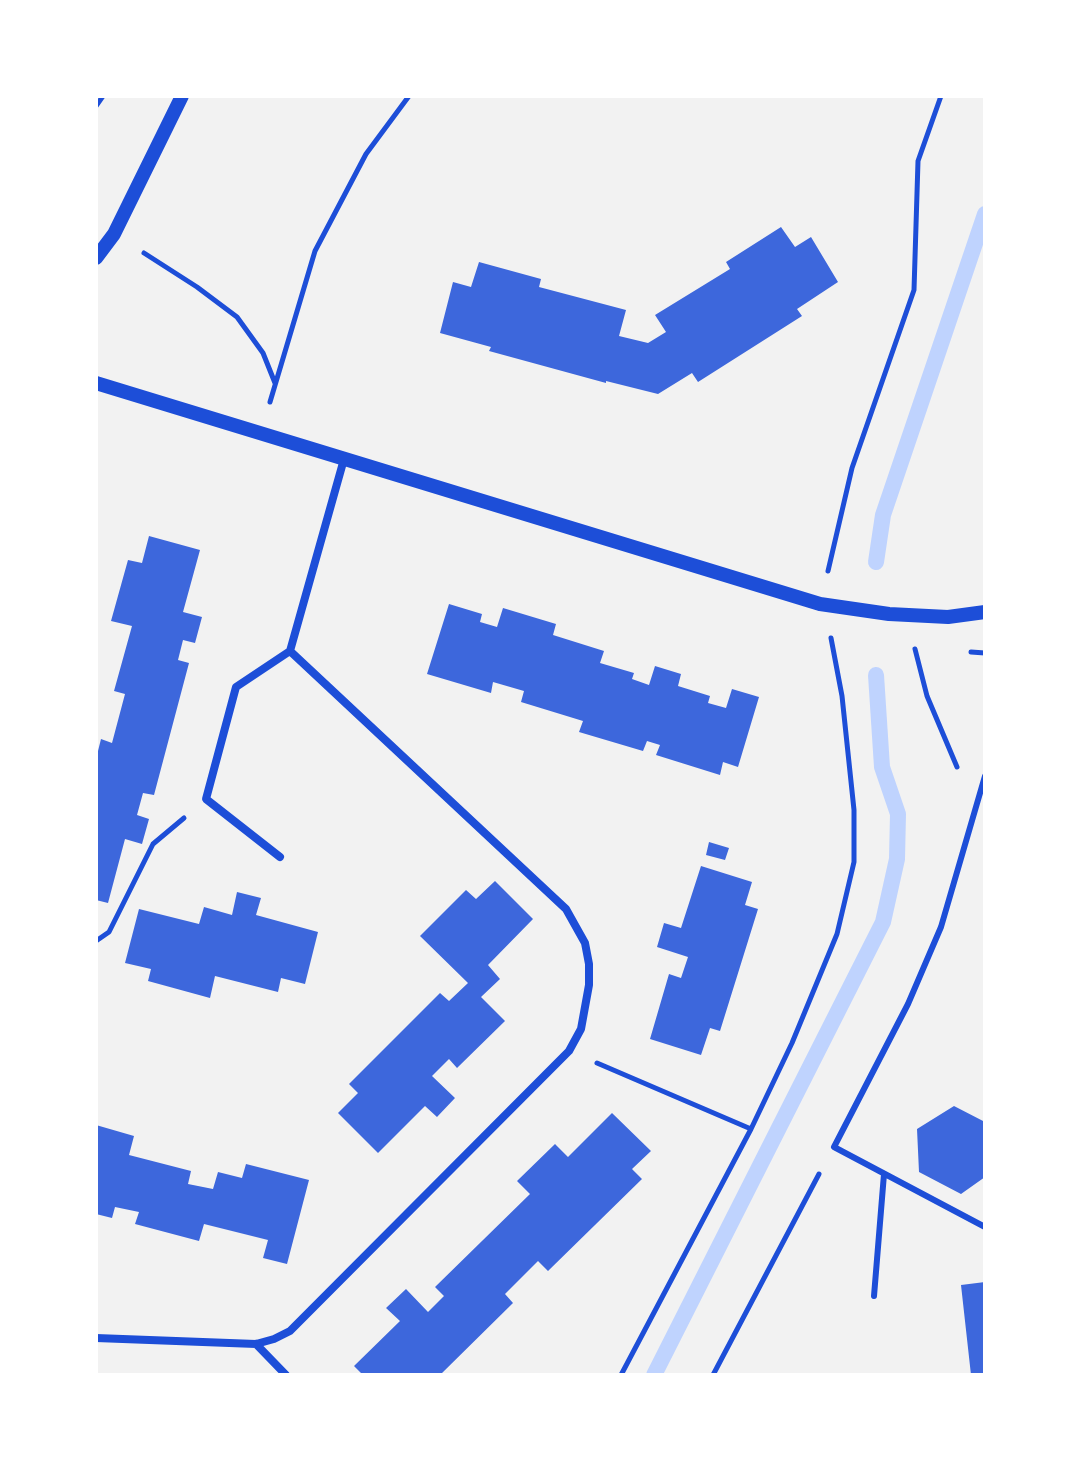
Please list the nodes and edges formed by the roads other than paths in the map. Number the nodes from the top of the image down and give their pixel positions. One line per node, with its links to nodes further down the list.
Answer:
1 (182, 96): 2 (street)
2 (96, 258)
3 (96, 383): 4 (street)
4 (344, 459): 5 (street); 6 (street)
5 (985, 612)
6 (290, 651): 8 (street); 13 (street)
7 (985, 776): 9 (lane)
8 (280, 857)
9 (884, 1174): 10 (lane); 11 (lane)
10 (985, 1227)
11 (874, 1296)
12 (96, 1338): 13 (street)
13 (256, 1344): 14 (street)
14 (286, 1375)

